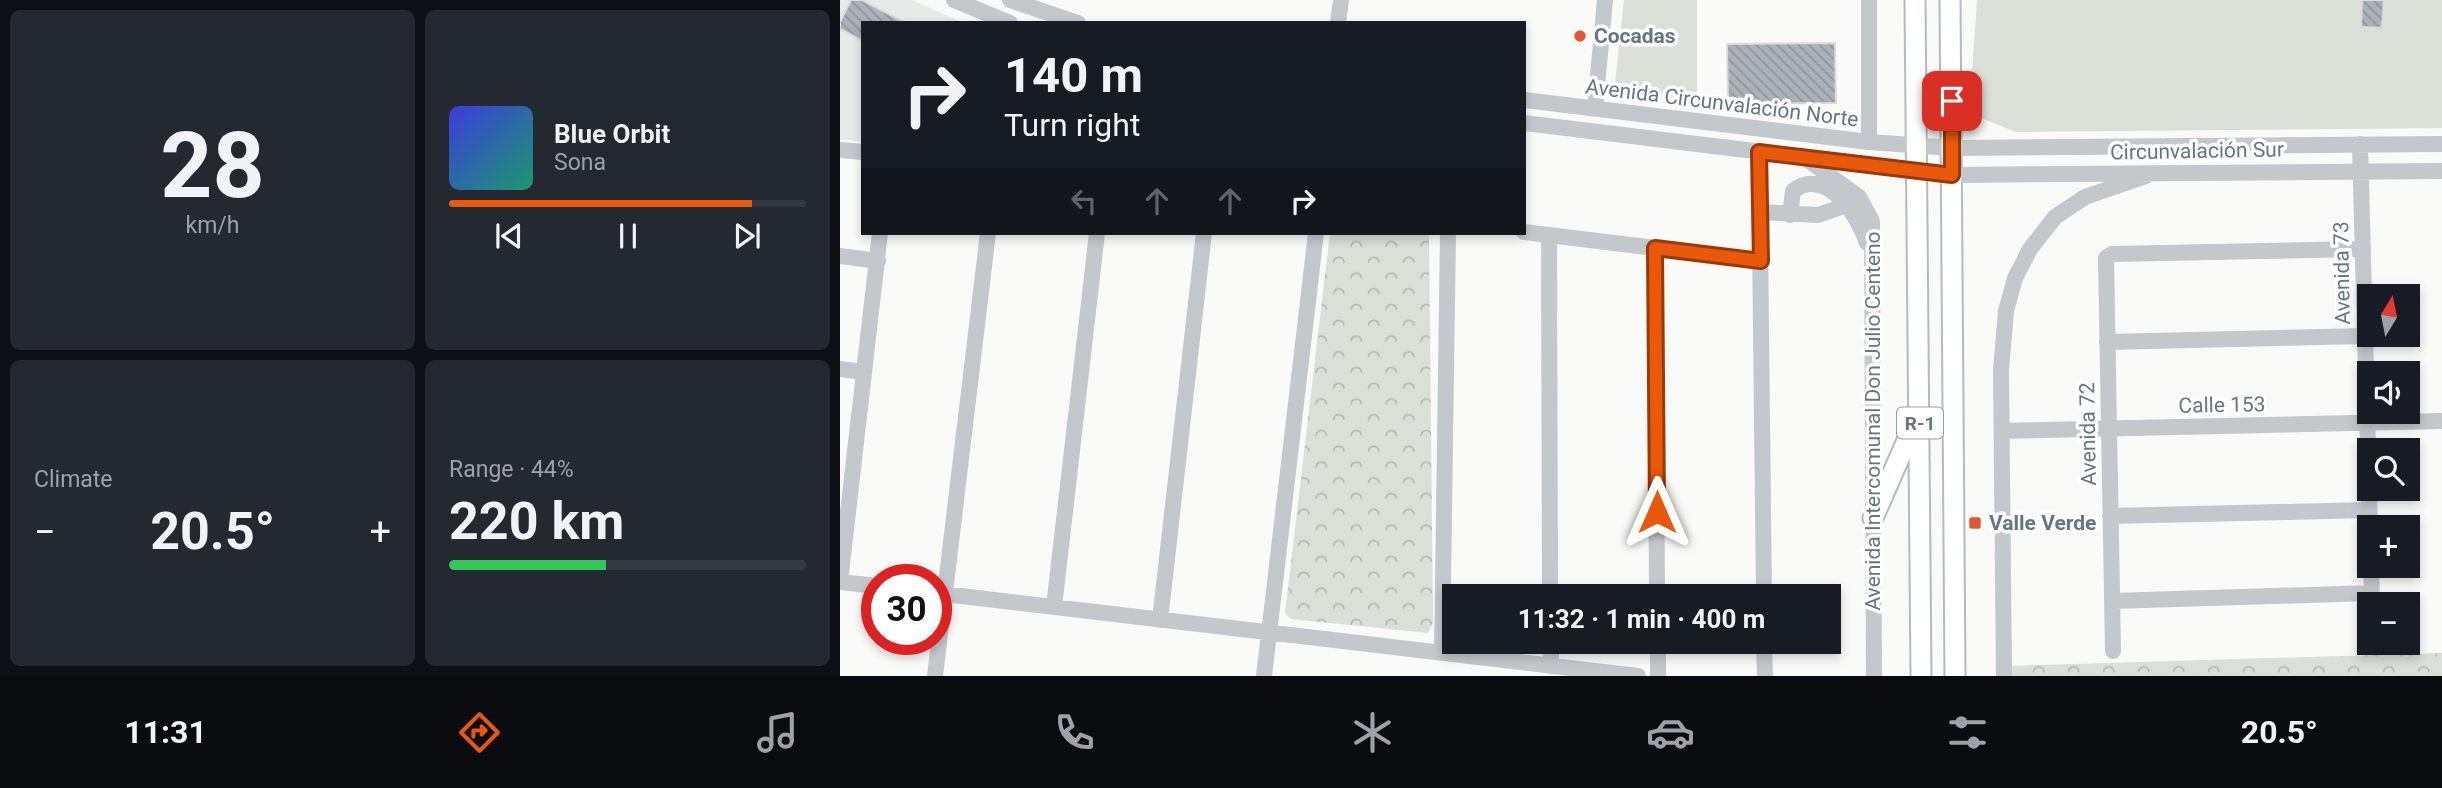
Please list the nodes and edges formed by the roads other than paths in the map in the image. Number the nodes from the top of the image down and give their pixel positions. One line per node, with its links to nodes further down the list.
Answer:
1 (954, 0): 8 (street)
2 (1010, 0): 9 (street)
3 (1341, 0): 10 (street)
4 (1605, 0): 12 (street)
5 (1869, 0): 14 (street)
6 (1952, 2): 18 (main road, R-1)
7 (1914, 3): 17 (main road, Avenida Intercomunal Don Julio Centeno / R-1)
8 (1005, 21)
9 (1072, 21)
10 (1338, 21)
11 (1526, 100): 12 (street, Avenida Circunvalación Norte)
12 (1595, 108): 14 (street, Avenida Circunvalación Norte)
13 (1526, 123): 21 (street, Avenida Circunvalación Norte)
14 (1869, 142): 17 (street, Avenida Circunvalación Norte)
15 (2360, 144): 16 (street, Circunvalación Sur); 18 (street, Circunvalación Sur); 24 (street, Avenida 73)
16 (2442, 144)
17 (1915, 145): 18 (street, Avenida Circunvalación Norte); 23 (main road, Avenida Intercomunal Don Julio Centeno / R-1)
18 (1953, 148): 27 (main road, R-1)
19 (840, 150): 20 (street)
20 (861, 152)
21 (1759, 152): 22 (street, Avenida Circunvalación Norte); 30 (street)
22 (1806, 158): 23 (street, Avenida Circunvalación Norte); 28 (street); 42 (street, Avenida Intercomunal Don Julio Centeno)
23 (1915, 170): 27 (street, Avenida Circunvalación Norte); 51 (main road, Avenida Intercomunal Don Julio Centeno / R-1)
24 (2361, 171): 25 (street, Circunvalación Sur); 26 (street, Circunvalación Sur); 41 (street, Avenida 73)
25 (2442, 171)
26 (2158, 172): 27 (street, Circunvalación Sur); 57 (street)
27 (1952, 175): 91 (main road, R-1)
28 (1804, 185): 29 (street); 31 (street)
29 (1847, 205): 31 (street); 42 (street)
30 (1760, 212): 31 (street); 45 (street)
31 (1790, 215)
32 (1526, 232): 39 (street)
33 (880, 235): 44 (street)
34 (988, 235): 63 (street)
35 (1097, 235): 73 (street)
36 (1204, 235): 74 (street)
37 (1315, 235): 75 (street)
38 (1448, 235): 66 (street)
39 (1549, 235): 40 (street); 67 (street)
40 (1655, 248): 45 (street); 68 (street)
41 (2363, 249): 46 (street, Avenida 73); 48 (street, Avenida 72)
42 (1872, 255): 62 (street, Avenida Intercomunal Don Julio Centeno)
43 (840, 256): 44 (street)
44 (878, 261): 50 (street)
45 (1761, 261): 69 (street)
46 (2364, 284)
47 (2357, 336): 48 (street)
48 (2107, 342): 56 (street, Avenida 72)
49 (840, 369): 50 (street)
50 (863, 372): 58 (street)
51 (1920, 412): 62 (main road); 90 (main road, Avenida Intercomunal Don Julio Centeno / R-1)
52 (2420, 421): 53 (street, Calle 153)
53 (2442, 421)
54 (2357, 422): 56 (street, Calle 153)
55 (2367, 424): 59 (street, Avenida 73)
56 (2109, 429): 57 (street, Calle 153); 61 (street, Avenida 72)
57 (2003, 431): 92 (street)
58 (847, 480): 64 (street)
59 (2370, 510): 60 (street, Avenida 73); 61 (street)
60 (2370, 515)
61 (2110, 516): 72 (street, Avenida 72)
62 (1873, 518): 89 (street, Avenida Intercomunal Don Julio Centeno)
63 (945, 564)
64 (840, 582): 65 (street)
65 (861, 584)
66 (1443, 584)
67 (1550, 584)
68 (1657, 584)
69 (1764, 584)
70 (952, 595): 73 (street)
71 (2357, 598): 72 (street)
72 (2112, 601): 76 (street, Avenida 72)
73 (1054, 607): 74 (street)
74 (1160, 620): 75 (street)
75 (1270, 633): 77 (street); 85 (street)
76 (2113, 651)
77 (1442, 653)
78 (1450, 654): 83 (street)
79 (1551, 654): 83 (street)
80 (1658, 654): 87 (street)
81 (1764, 654): 88 (street)
82 (937, 655): 84 (street)
83 (1551, 666): 86 (street)
84 (935, 676)
85 (1264, 676)
86 (1638, 676)
87 (1658, 676)
88 (1765, 676)
89 (1874, 676)
90 (1921, 676)
91 (1955, 676)
92 (2004, 676)

